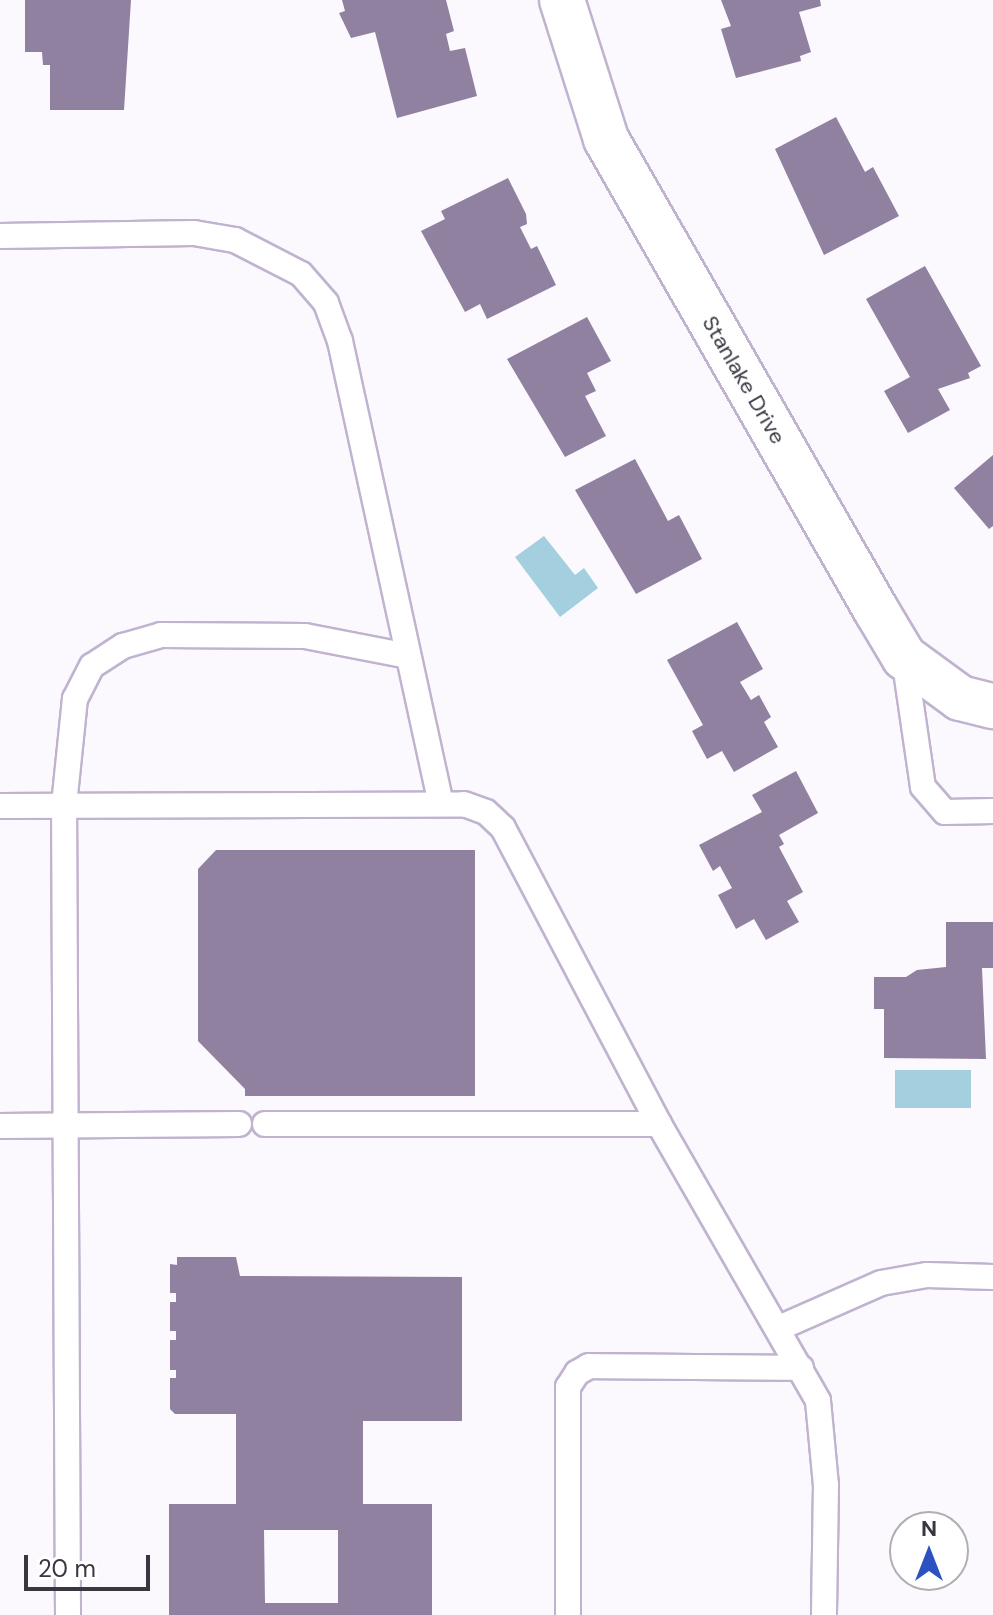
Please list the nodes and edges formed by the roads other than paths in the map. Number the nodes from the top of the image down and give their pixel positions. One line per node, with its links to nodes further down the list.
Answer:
1 (562, 0): 4 (street, Stanlake Drive)
2 (0, 236): 3 (lane)
3 (408, 656): 6 (lane); 7 (lane)
4 (904, 657): 5 (street, Stanlake Drive); 9 (lane)
5 (993, 706)
6 (441, 803): 7 (lane); 12 (lane)
7 (64, 805): 8 (lane); 14 (lane)
8 (0, 806)
9 (993, 811)
10 (239, 1124): 14 (lane)
11 (265, 1124): 12 (lane)
12 (659, 1124): 16 (lane)
13 (0, 1126): 14 (lane)
14 (65, 1126): 18 (lane)
15 (993, 1277): 16 (lane)
16 (779, 1328): 17 (lane)
17 (801, 1368): 19 (lane); 20 (lane)
18 (68, 1615)
19 (568, 1615)
20 (824, 1615)

